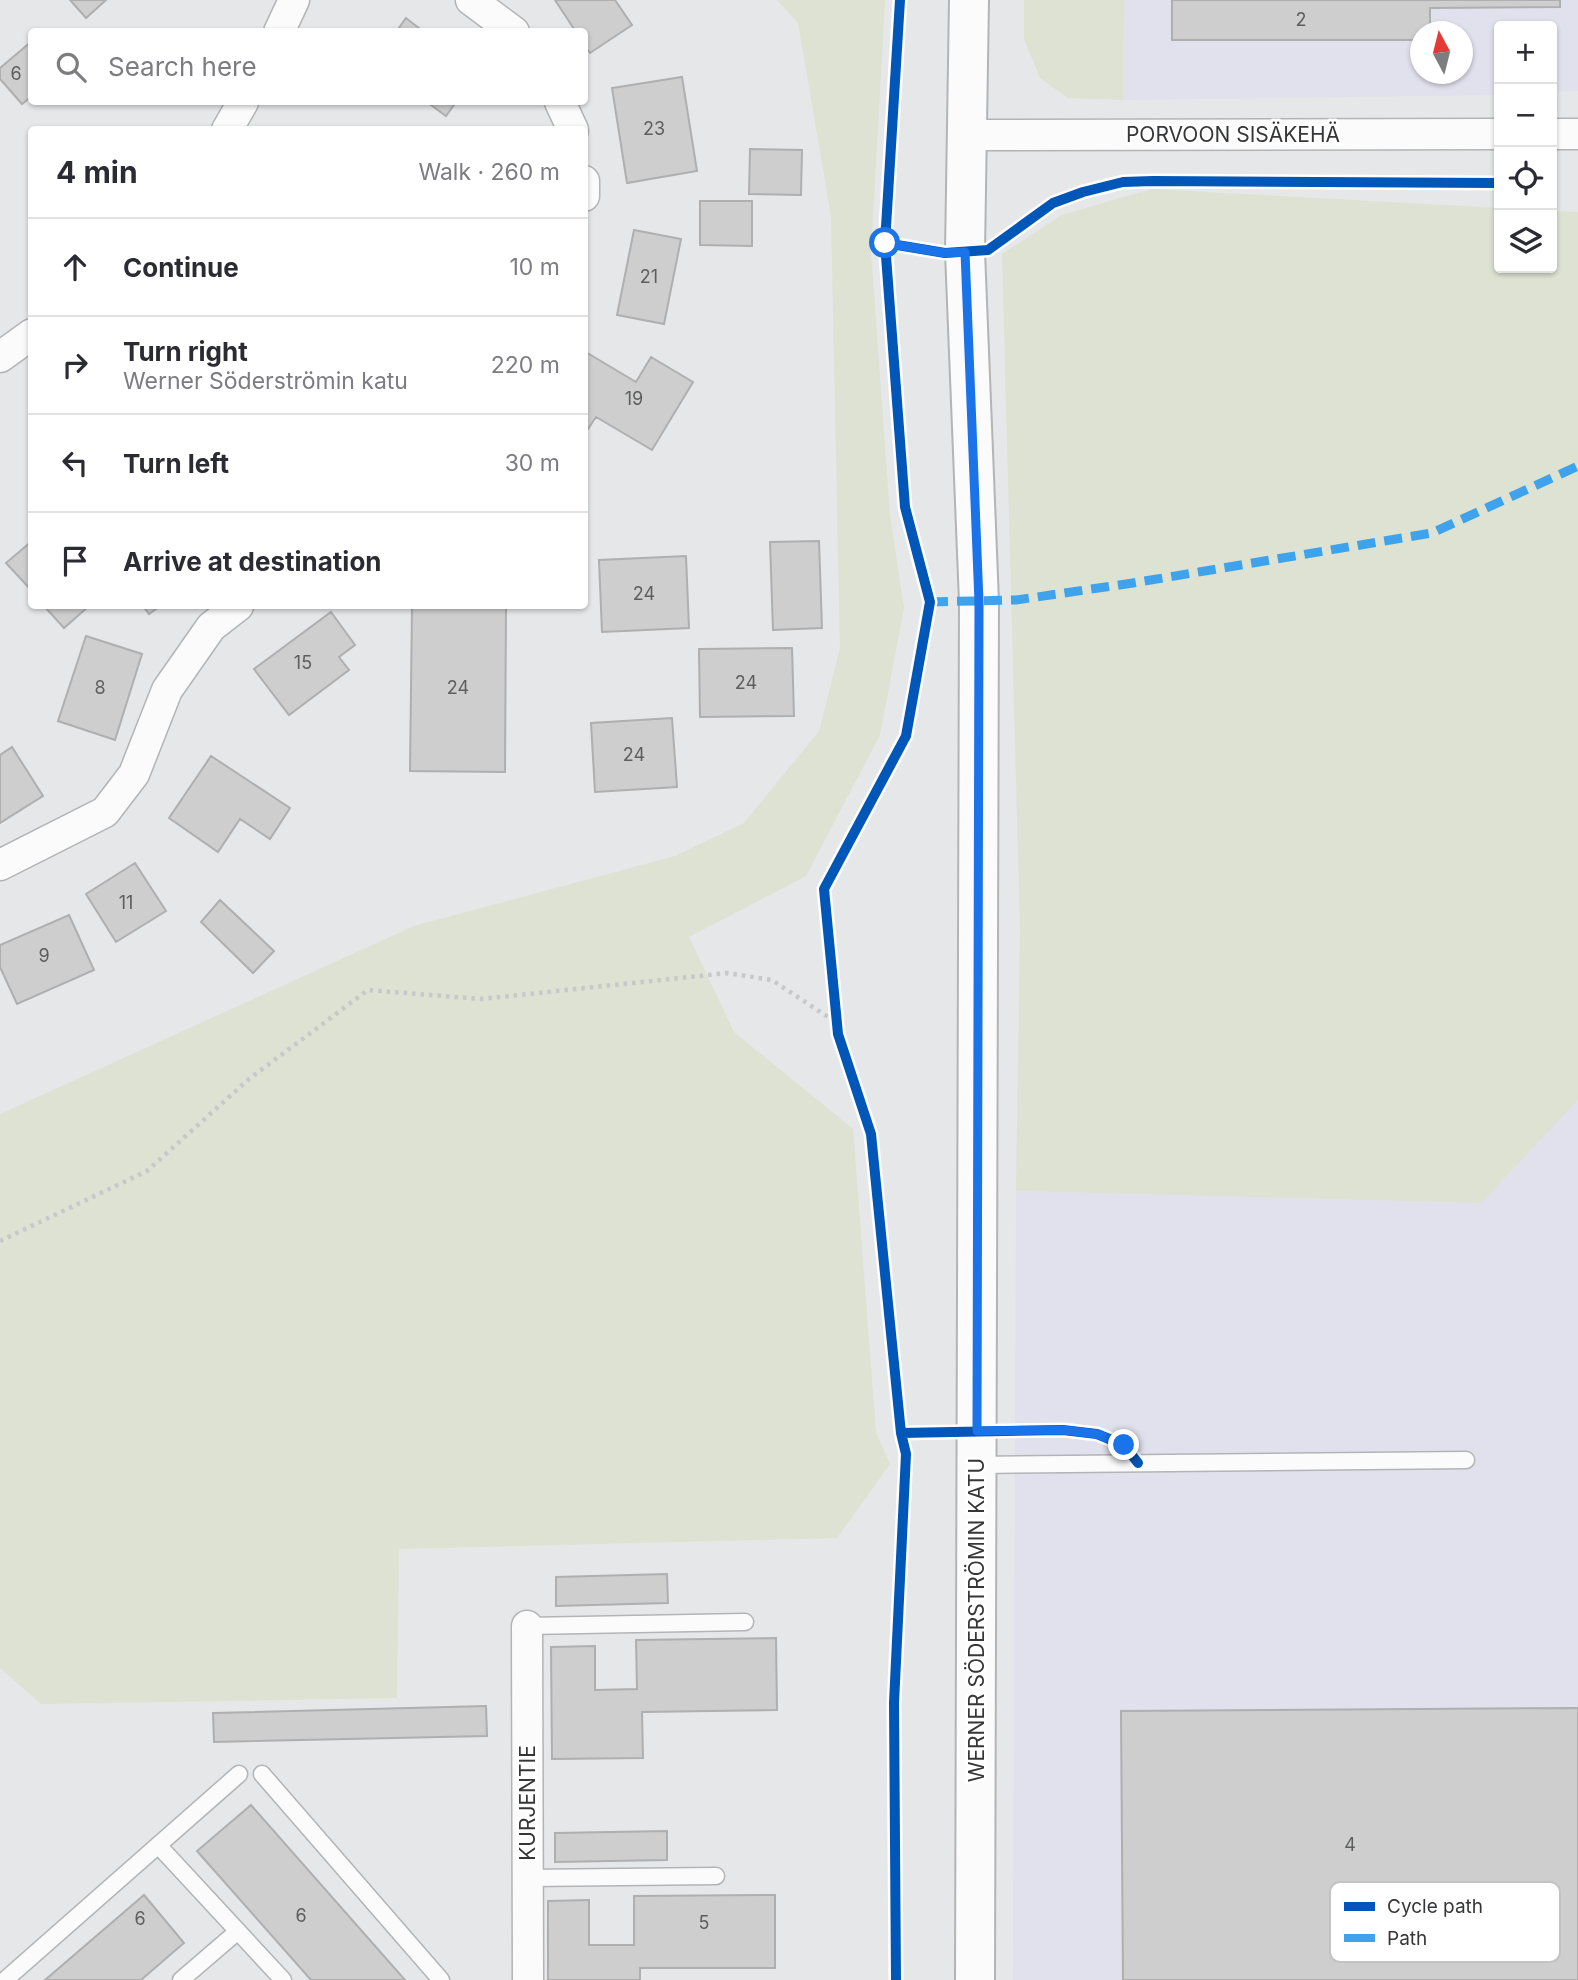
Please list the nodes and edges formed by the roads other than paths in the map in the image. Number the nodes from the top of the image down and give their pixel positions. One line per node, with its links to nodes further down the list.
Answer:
1 (294, 0): 4 (street)
2 (471, 0): 5 (street)
3 (969, 0): 13 (street, WERNER SÖDERSTRÖMIN KATU)
4 (281, 28)
5 (509, 28)
6 (241, 105): 8 (street)
7 (561, 105): 9 (street)
8 (229, 126)
9 (571, 126)
10 (1494, 134): 13 (street, PORVOON SISÄKEHÄ)
11 (1557, 134): 12 (street)
12 (1578, 134)
13 (967, 135): 19 (street, WERNER SÖDERSTRÖMIN KATU)
14 (28, 337): 15 (street)
15 (0, 357)
16 (235, 609): 17 (street)
17 (0, 865)
18 (1466, 1460): 19 (lane)
19 (977, 1465): 33 (street, WERNER SÖDERSTRÖMIN KATU)
20 (745, 1622): 21 (lane)
21 (527, 1626): 26 (street, KURJENTIE)
22 (239, 1774): 24 (lane)
23 (262, 1774): 31 (lane)
24 (159, 1845): 27 (lane); 28 (lane)
25 (716, 1876): 26 (lane)
26 (528, 1878): 32 (street, KURJENTIE)
27 (237, 1931): 29 (lane); 30 (lane)
28 (5, 1980)
29 (181, 1980)
30 (283, 1980)
31 (441, 1980)
32 (528, 1980)
33 (975, 1980)

